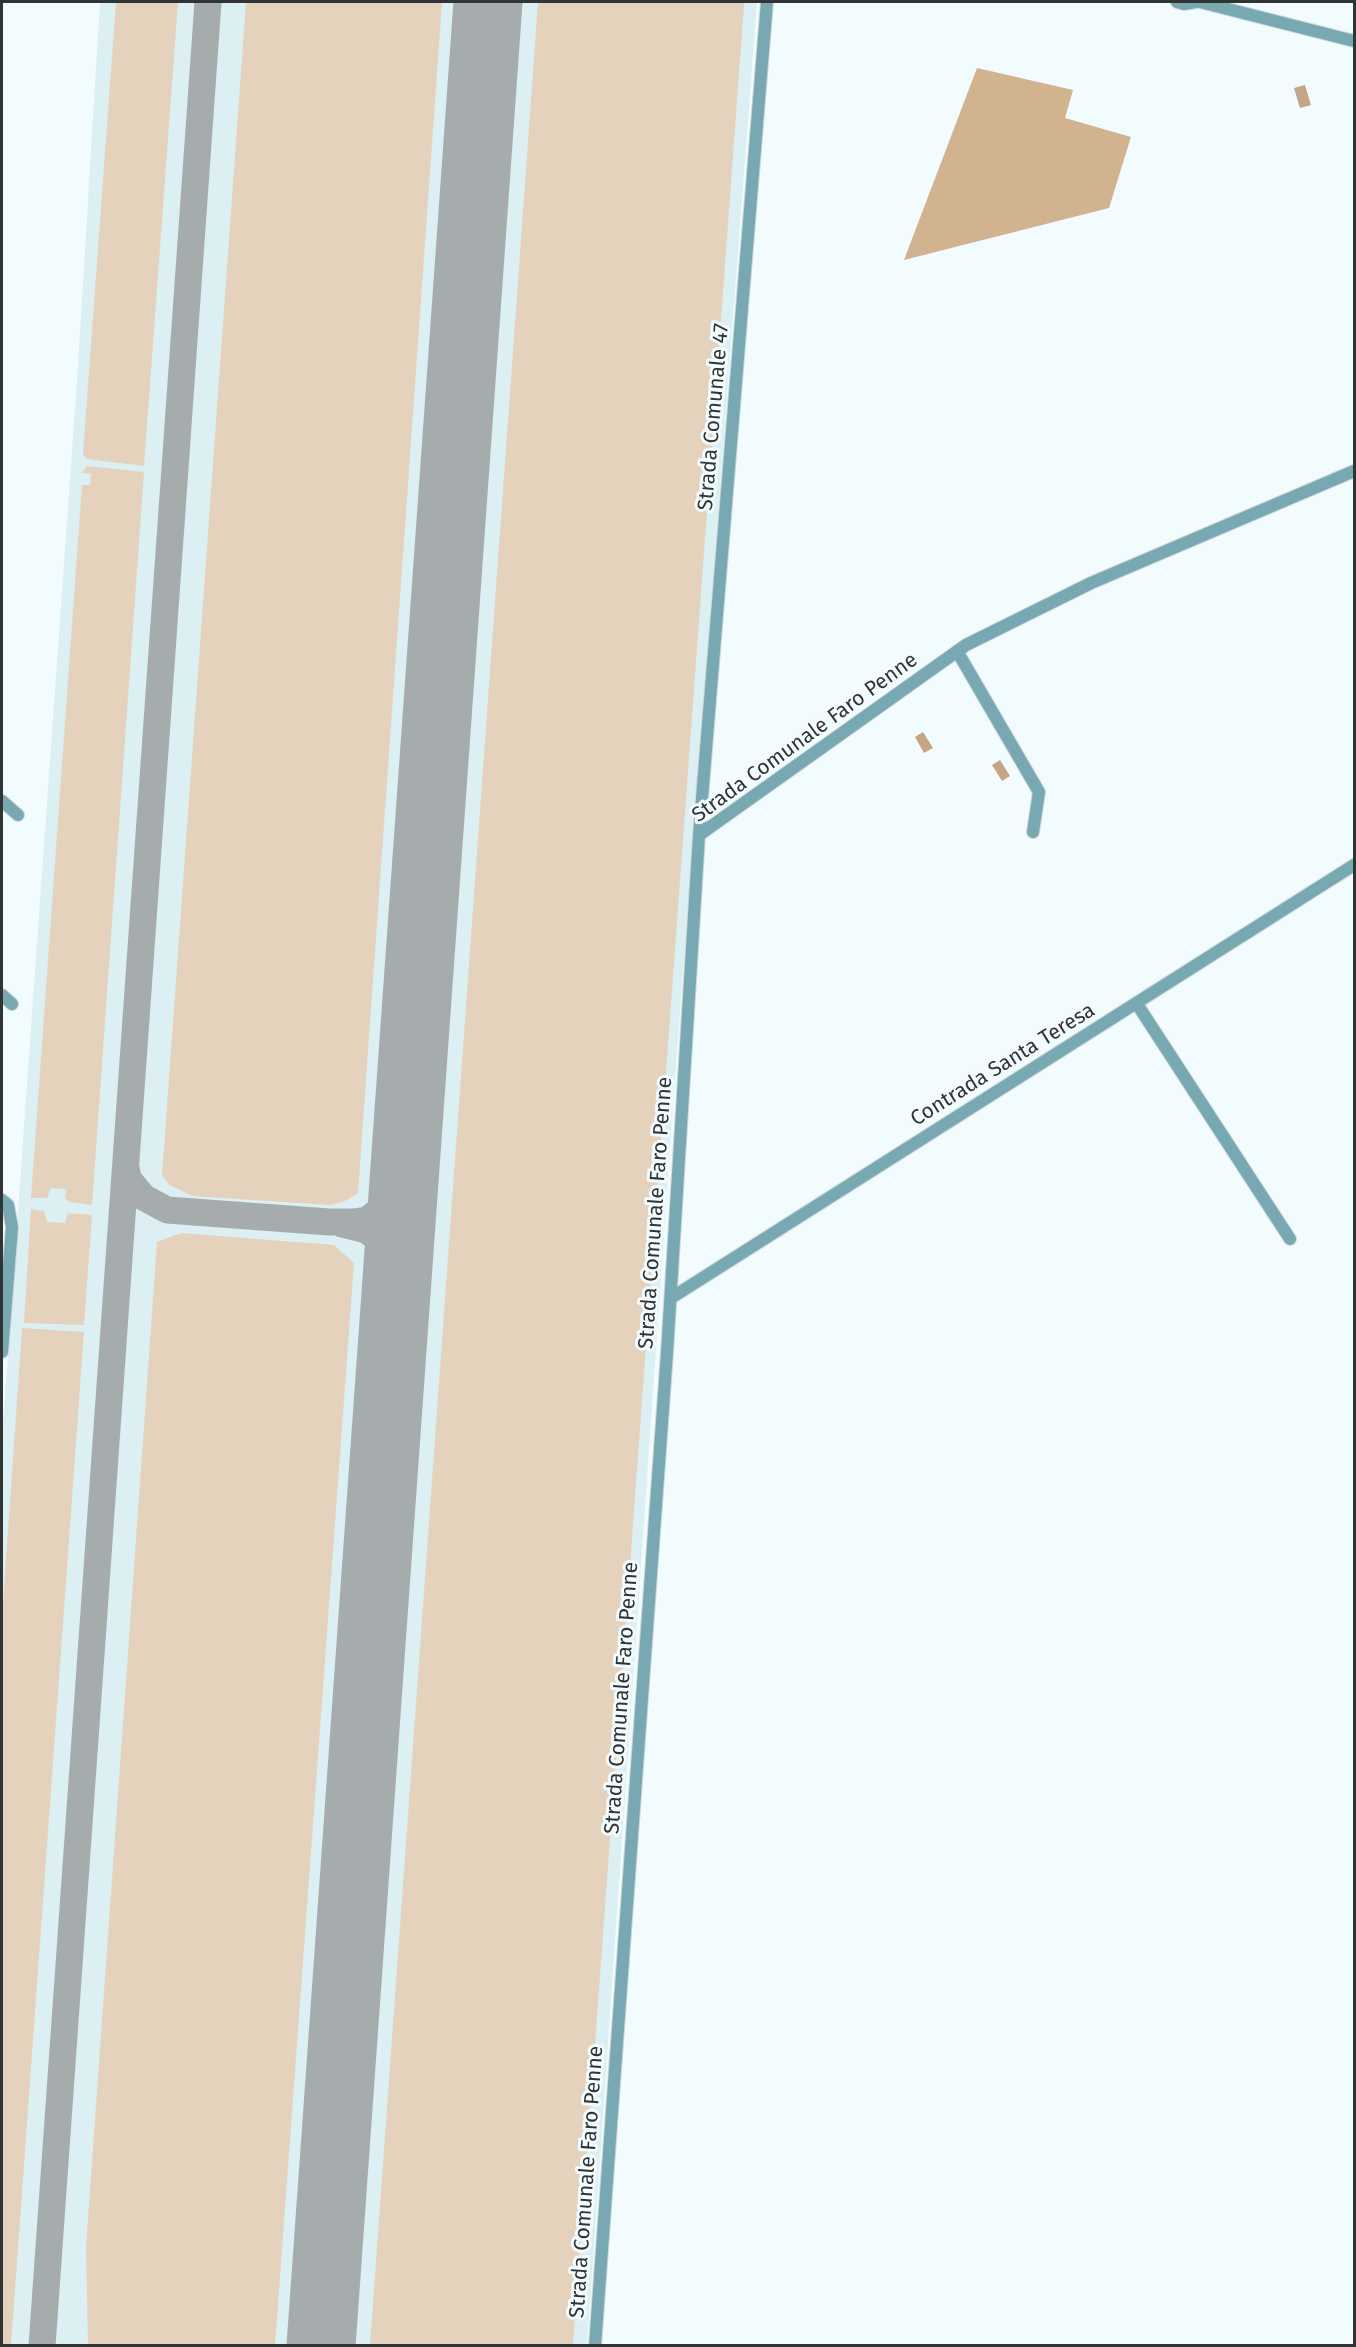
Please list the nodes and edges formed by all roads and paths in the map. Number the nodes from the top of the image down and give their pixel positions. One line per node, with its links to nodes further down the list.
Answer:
1 (767, 2): 10 (street, Strada Comunale 47)
2 (1177, 2): 3 (street)
3 (1198, 2): 4 (street)
4 (1354, 41)
5 (1354, 471): 6 (street, Strada Comunale Faro Penne)
6 (957, 651): 9 (street); 10 (street, Strada Comunale Faro Penne)
7 (2, 801): 8 (street)
8 (18, 815)
9 (1033, 832)
10 (699, 835): 17 (street, Strada Comunale Faro Penne)
11 (1354, 865): 14 (street, Contrada Santa Teresa)
12 (2, 995): 13 (street)
13 (12, 1004)
14 (1137, 1004): 16 (street); 17 (street, Contrada Santa Teresa)
15 (5, 1203): 18 (street)
16 (1290, 1239)
17 (671, 1298): 19 (street, Strada Comunale Faro Penne)
18 (2, 1352)
19 (595, 2346)

